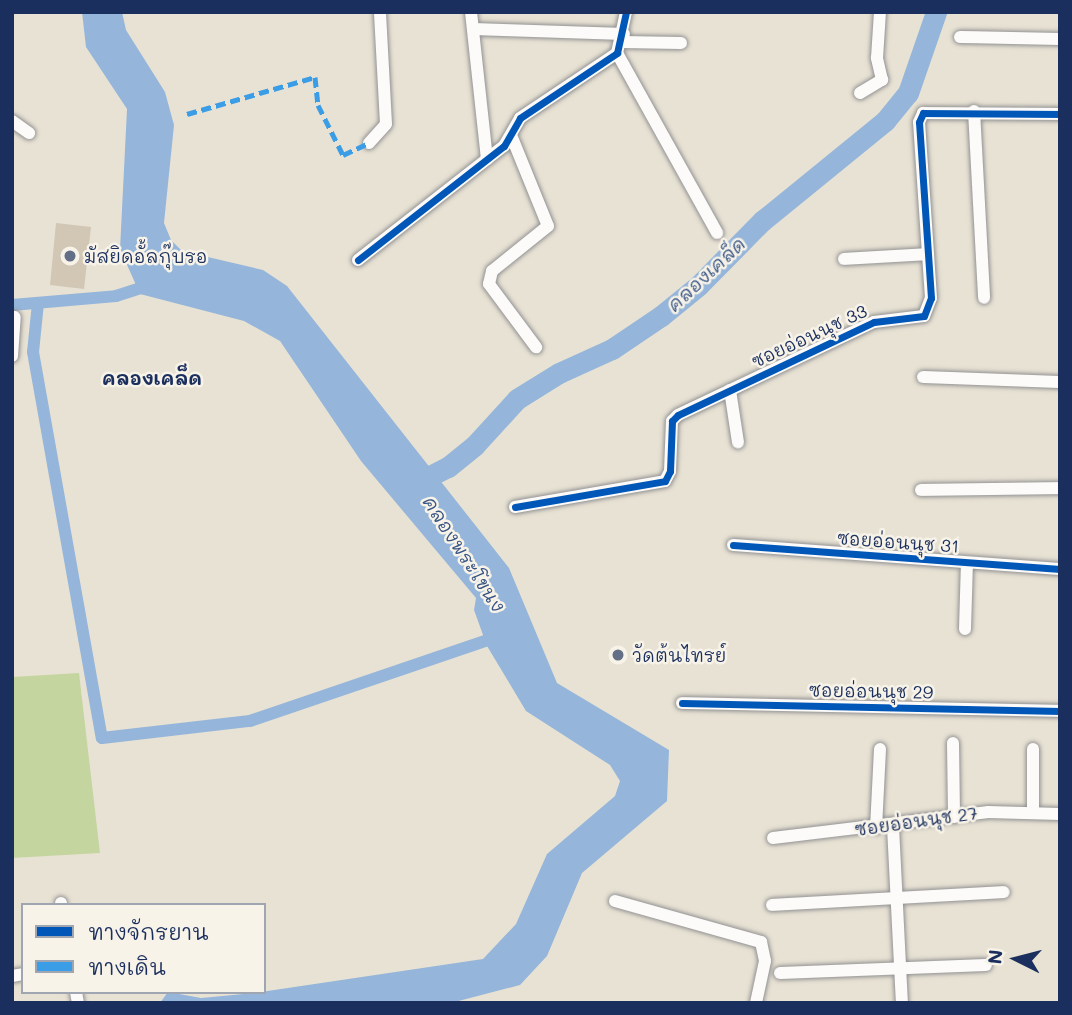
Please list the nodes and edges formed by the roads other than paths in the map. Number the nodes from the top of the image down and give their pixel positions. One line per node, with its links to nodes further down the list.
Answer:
1 (380, 12): 16 (street)
2 (471, 12): 5 (street)
3 (626, 12): 8 (street)
4 (880, 12): 10 (street)
5 (473, 29): 8 (street); 17 (street)
6 (960, 37): 7 (street)
7 (1060, 39)
8 (621, 43): 9 (street); 15 (street); 18 (street)
9 (681, 43)
10 (860, 93)
11 (974, 111): 12 (street, ซอยอ่อนนุช 33); 19 (street, ซอยอ่อนนุช 33); 22 (street)
12 (1060, 114)
13 (12, 121): 14 (street)
14 (29, 133)
15 (511, 135): 17 (street); 24 (street)
16 (369, 143)
17 (487, 159): 20 (street)
18 (717, 233)
19 (928, 254): 21 (street); 28 (street, ซอยอ่อนนุช 33)
20 (358, 260)
21 (844, 260)
22 (984, 298)
23 (15, 317): 25 (street)
24 (536, 347)
25 (12, 356)
26 (923, 377): 27 (street)
27 (1060, 382)
28 (730, 390): 29 (street); 32 (street, ซอยอ่อนนุช 33)
29 (738, 442)
30 (1060, 488): 31 (street)
31 (921, 489)
32 (514, 507)
33 (733, 545): 34 (street, ซอยอ่อนนุช 31)
34 (967, 563): 35 (street, ซอยอ่อนนุช 31); 36 (street)
35 (1060, 569)
36 (965, 629)
37 (682, 703): 38 (street, ซอยอ่อนนุช 29)
38 (1060, 711)
39 (953, 743): 44 (street)
40 (880, 749): 46 (street)
41 (1034, 749): 42 (street)
42 (1032, 812): 43 (street, ซอยอ่อนนุช 27); 44 (street, ซอยอ่อนนุช 27)
43 (1060, 814)
44 (954, 817): 45 (street, ซอยอ่อนนุช 27)
45 (893, 827): 46 (street, ซอยอ่อนนุช 27); 49 (street)
46 (876, 828): 47 (street, ซอยอ่อนนุช 27)
47 (773, 838)
48 (1004, 892): 49 (street)
49 (895, 897): 51 (street); 53 (street)
50 (615, 901): 55 (street)
51 (772, 905)
52 (986, 965): 53 (street)
53 (900, 968): 54 (street); 56 (street)
54 (780, 973)
55 (756, 1003)
56 (902, 1003)

